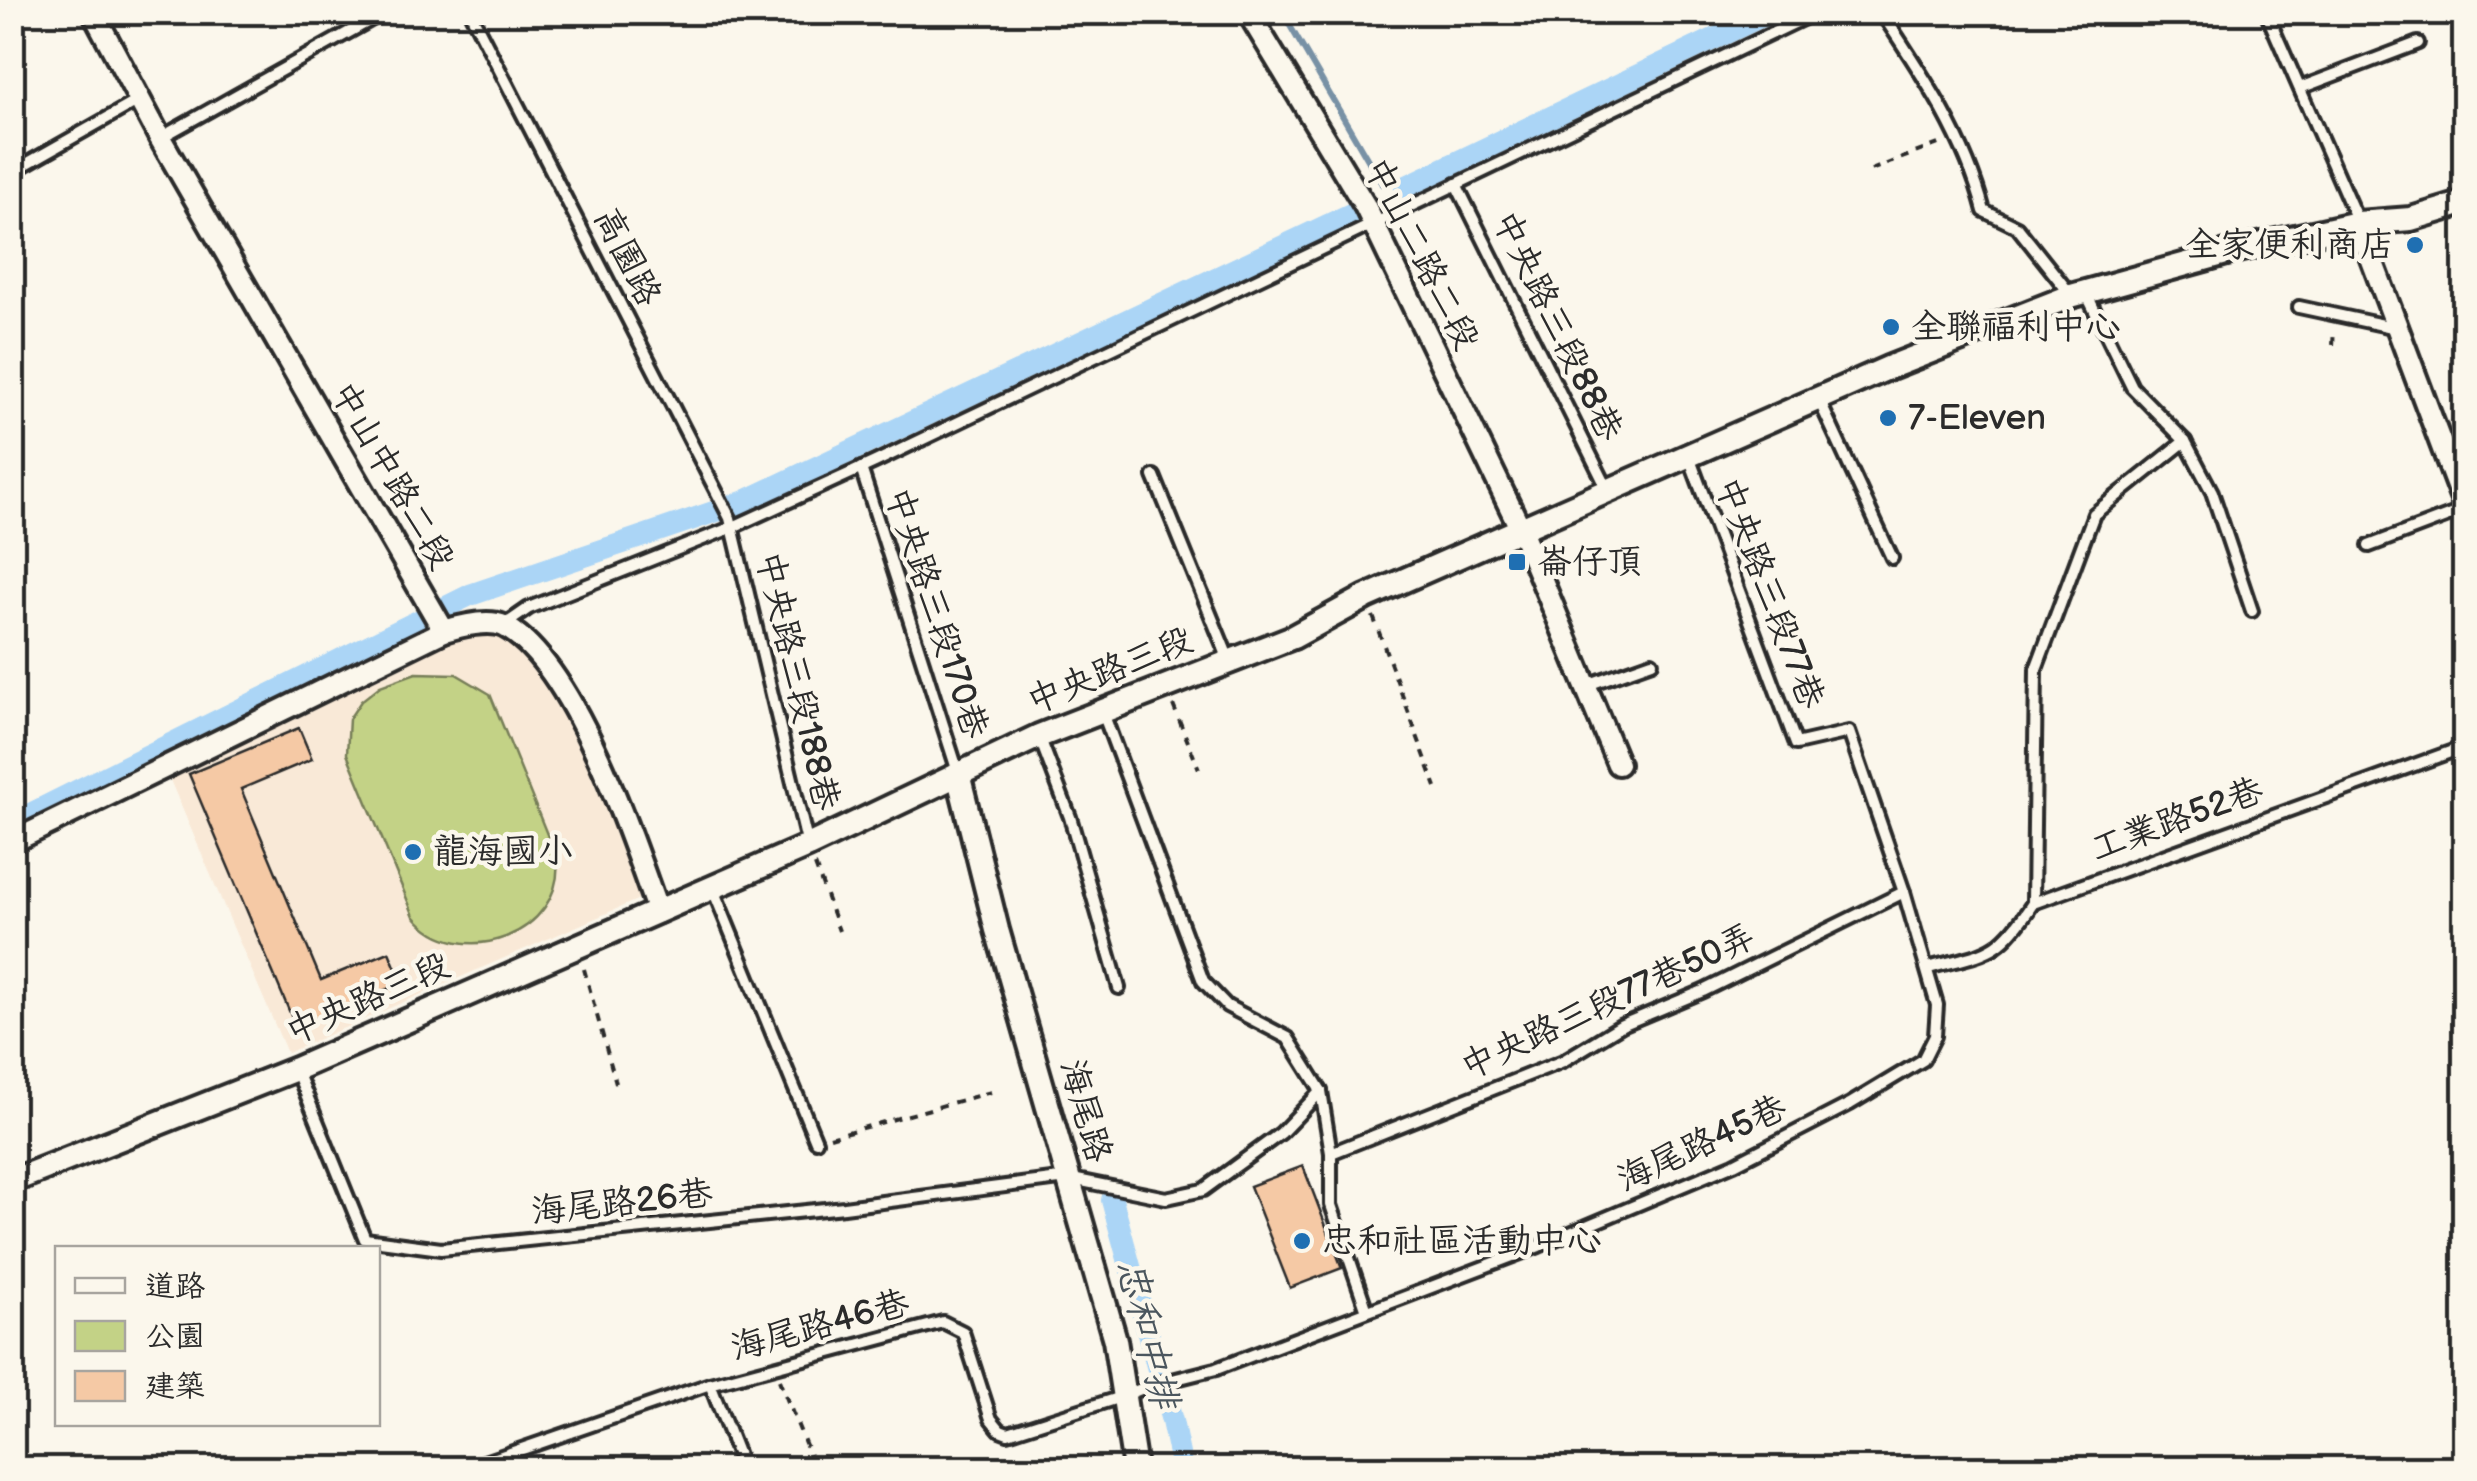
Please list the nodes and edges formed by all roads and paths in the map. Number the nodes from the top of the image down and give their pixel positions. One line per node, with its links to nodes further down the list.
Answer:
1 (93, 12): 10 (street, 中山中路二段)
2 (385, 12): 12 (lane)
3 (470, 12): 29 (lane, 高園路)
4 (1248, 12): 17 (street, 中山二路二段)
5 (1817, 12): 15 (lane)
6 (1882, 12): 11 (lane)
7 (2266, 12): 9 (lane)
8 (2418, 42): 9 (lane)
9 (2300, 88): 18 (lane)
10 (140, 99): 12 (street, 中山中路二段); 14 (lane)
11 (1956, 137): 13 (path); 19 (lane)
12 (160, 138): 35 (street, 中山中路二段)
13 (1871, 170)
14 (12, 172)
15 (1456, 184): 17 (lane); 27 (lane, 中央路三段88巷)
16 (2464, 203): 18 (street, 中央路三段)
17 (1372, 222): 25 (lane); 30 (street, 中山二路二段)
18 (2358, 223): 19 (street, 中央路三段); 21 (street)
19 (2079, 295): 22 (street, 中央路三段); 23 (lane)
20 (2298, 307): 21 (lane)
21 (2398, 328): 28 (street)
22 (1819, 400): 24 (street, 中央路三段); 32 (lane)
23 (2185, 441): 34 (lane); 52 (lane)
24 (1689, 457): 27 (street, 中央路三段); 51 (lane, 中央路三段77巷)
25 (861, 468): 29 (lane); 46 (lane, 中央路三段170巷)
26 (1154, 476): 37 (lane)
27 (1609, 492): 30 (street, 中央路三段)
28 (2464, 508): 31 (lane)
29 (732, 523): 36 (lane); 49 (lane, 中央路三段188巷)
30 (1522, 532): 33 (street, 中央路三段); 39 (street, 中山二路二段)
31 (2369, 546)
32 (1892, 558)
33 (1366, 597): 37 (street, 中央路三段); 47 (path)
34 (2252, 611)
35 (435, 617): 36 (street); 48 (street)
36 (503, 626): 53 (street)
37 (1229, 660): 40 (street, 中央路三段)
38 (1652, 662): 39 (lane)
39 (1587, 685): 44 (street, 中山二路二段)
40 (1166, 687): 41 (street, 中央路三段); 45 (path)
41 (1102, 709): 42 (street, 中央路三段); 60 (lane)
42 (1039, 736): 46 (street, 中央路三段); 57 (lane)
43 (2464, 747): 52 (lane, 工業路52巷)
44 (1618, 764)
45 (1199, 769)
46 (958, 774): 49 (street, 中央路三段); 64 (street, 海尾路)
47 (1436, 787)
48 (12, 842)
49 (808, 846): 50 (street, 中央路三段); 54 (path)
50 (712, 886): 53 (street, 中央路三段); 62 (lane)
51 (1904, 892): 56 (lane, 中央路三段77巷); 63 (lane, 中央路三段77巷50弄)
52 (2033, 902): 56 (lane)
53 (658, 912): 55 (street, 中央路三段)
54 (839, 931)
55 (577, 945): 58 (street, 中央路三段); 59 (path)
56 (1928, 968): 66 (lane, 海尾路45巷)
57 (1120, 988)
58 (296, 1069): 64 (lane, 海尾路26巷); 65 (street, 中央路三段)
59 (616, 1082)
60 (1321, 1091): 63 (lane); 64 (lane)
61 (990, 1092): 62 (path)
62 (816, 1142)
63 (1330, 1153): 66 (lane)
64 (1067, 1178): 69 (street, 海尾路)
65 (12, 1181)
66 (1367, 1311): 69 (lane, 海尾路45巷)
67 (774, 1366): 68 (lane, 海尾路46巷); 69 (lane, 海尾路46巷); 70 (path)
68 (710, 1384): 71 (lane, 海尾路46巷); 72 (lane)
69 (1124, 1396): 73 (street, 海尾路)
70 (810, 1455)
71 (467, 1468)
72 (743, 1468)
73 (1136, 1468)

